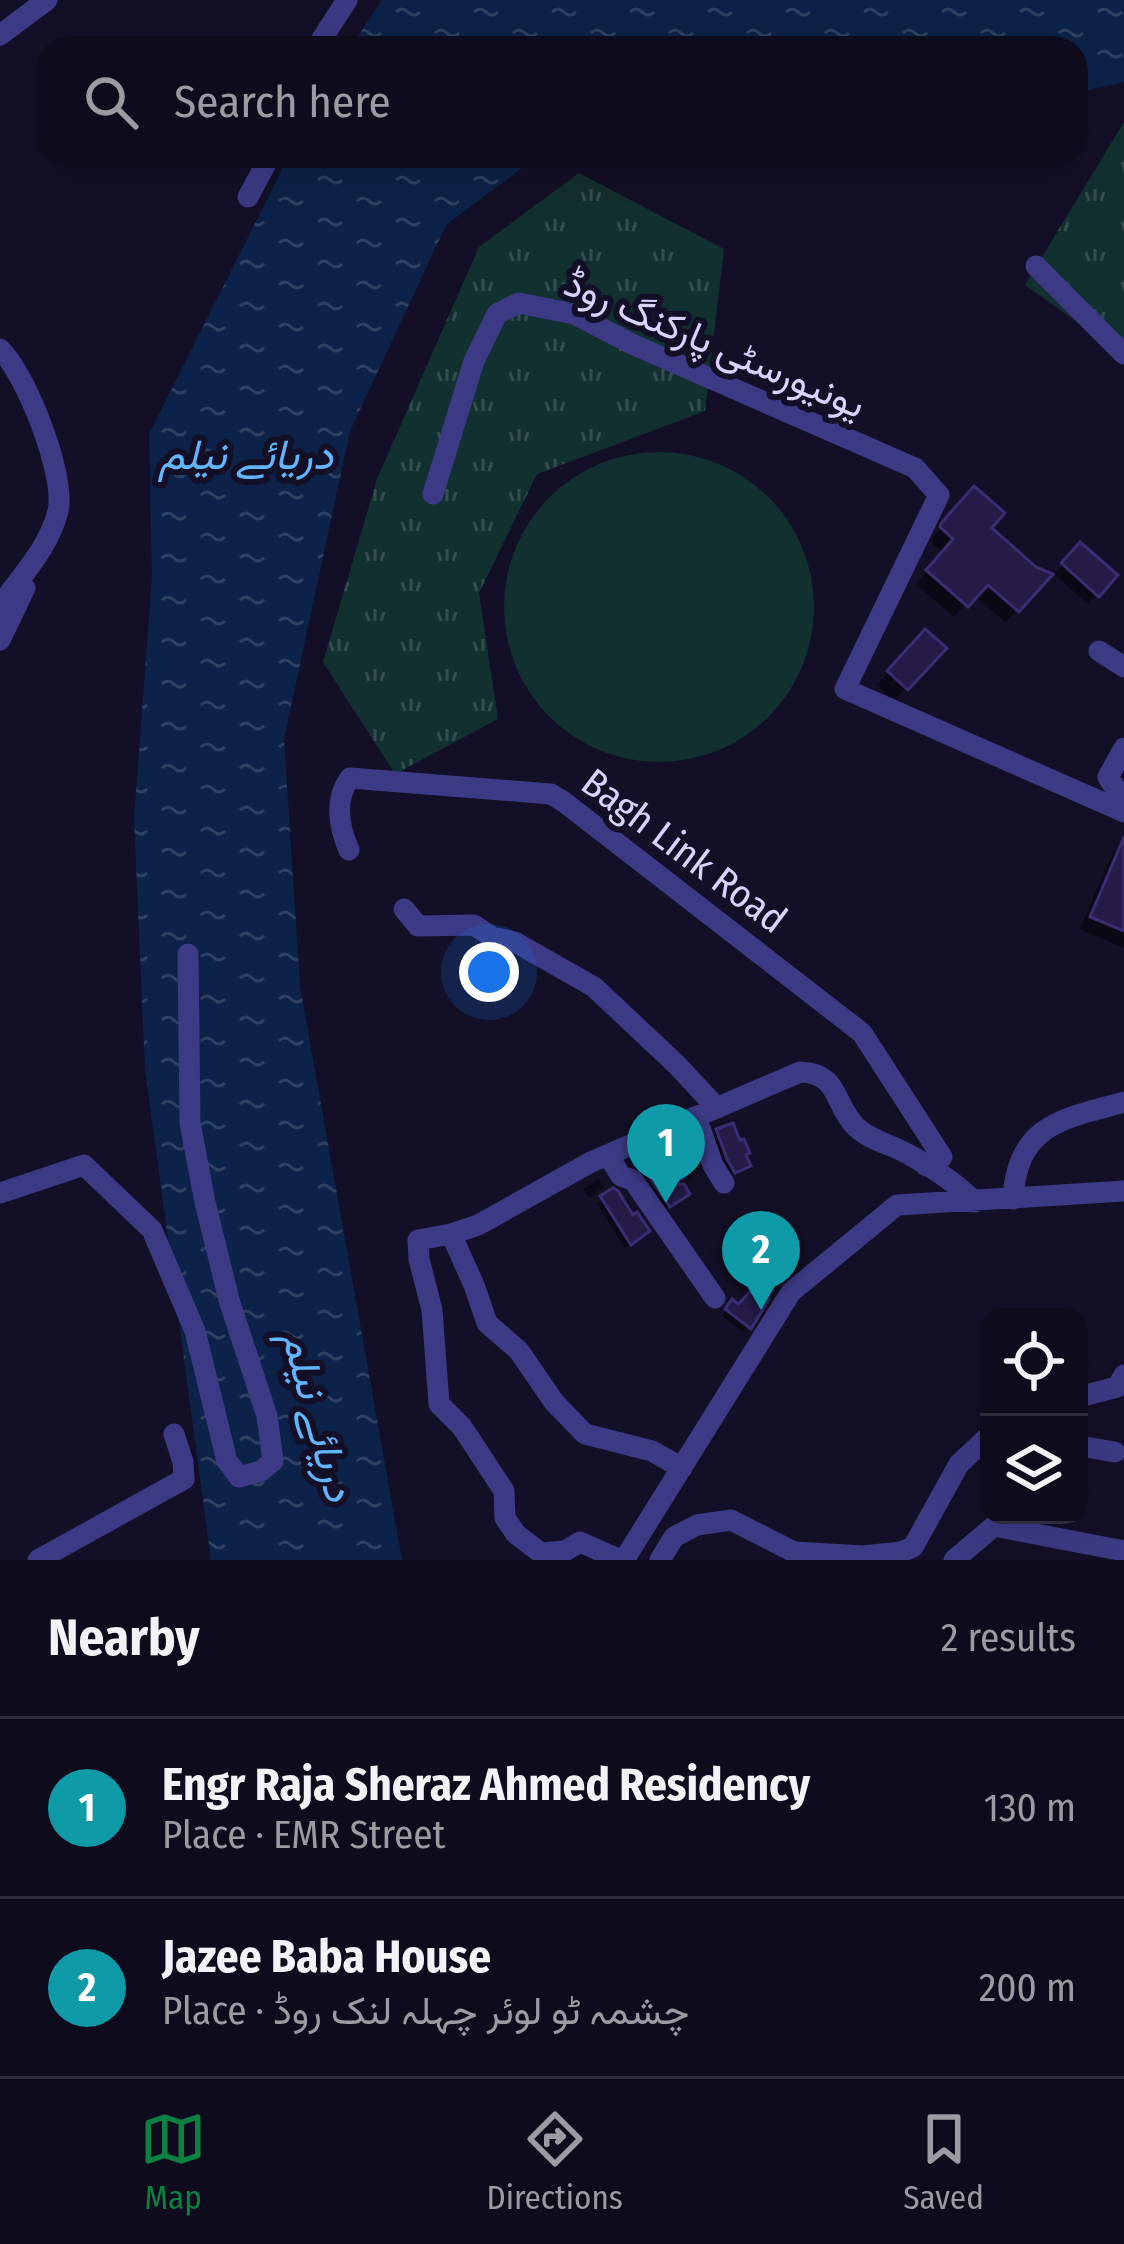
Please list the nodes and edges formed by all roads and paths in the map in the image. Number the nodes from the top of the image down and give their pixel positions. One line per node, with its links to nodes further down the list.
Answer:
1 (47, 0): 3 (street)
2 (347, 0): 4 (street)
3 (0, 34)
4 (324, 36)
5 (264, 168): 6 (street)
6 (248, 197)
7 (1036, 266): 9 (street)
8 (0, 349): 11 (street)
9 (1124, 354)
10 (433, 494): 18 (street, یونیورسٹی پارکنگ روڈ)
11 (46, 544): 12 (street); 13 (street)
12 (0, 606)
13 (0, 640)
14 (1099, 652): 15 (street)
15 (1124, 667)
16 (1124, 748): 17 (street)
17 (1124, 802)
18 (1124, 812)
19 (349, 850): 26 (street, Bagh Link Road)
20 (404, 909): 23 (street)
21 (188, 954): 30 (street)
22 (1124, 1102): 31 (street)
23 (707, 1113): 24 (street); 26 (street); 28 (street)
24 (656, 1134): 25 (street); 27 (street)
25 (608, 1155): 33 (street); 34 (street)
26 (926, 1166): 32 (street)
27 (679, 1170)
28 (724, 1183)
29 (1124, 1191): 31 (street)
30 (0, 1193)
31 (1013, 1199): 32 (street)
32 (975, 1202): 41 (street)
33 (452, 1234): 41 (street); 44 (street)
34 (715, 1298)
35 (1124, 1375): 36 (street)
36 (1088, 1395)
37 (174, 1434): 43 (street)
38 (980, 1444): 45 (street)
39 (1088, 1448): 40 (street)
40 (1115, 1452)
41 (682, 1468): 44 (street)
42 (1124, 1551): 46 (street)
43 (38, 1560)
44 (622, 1560)
45 (660, 1560)
46 (954, 1560)

